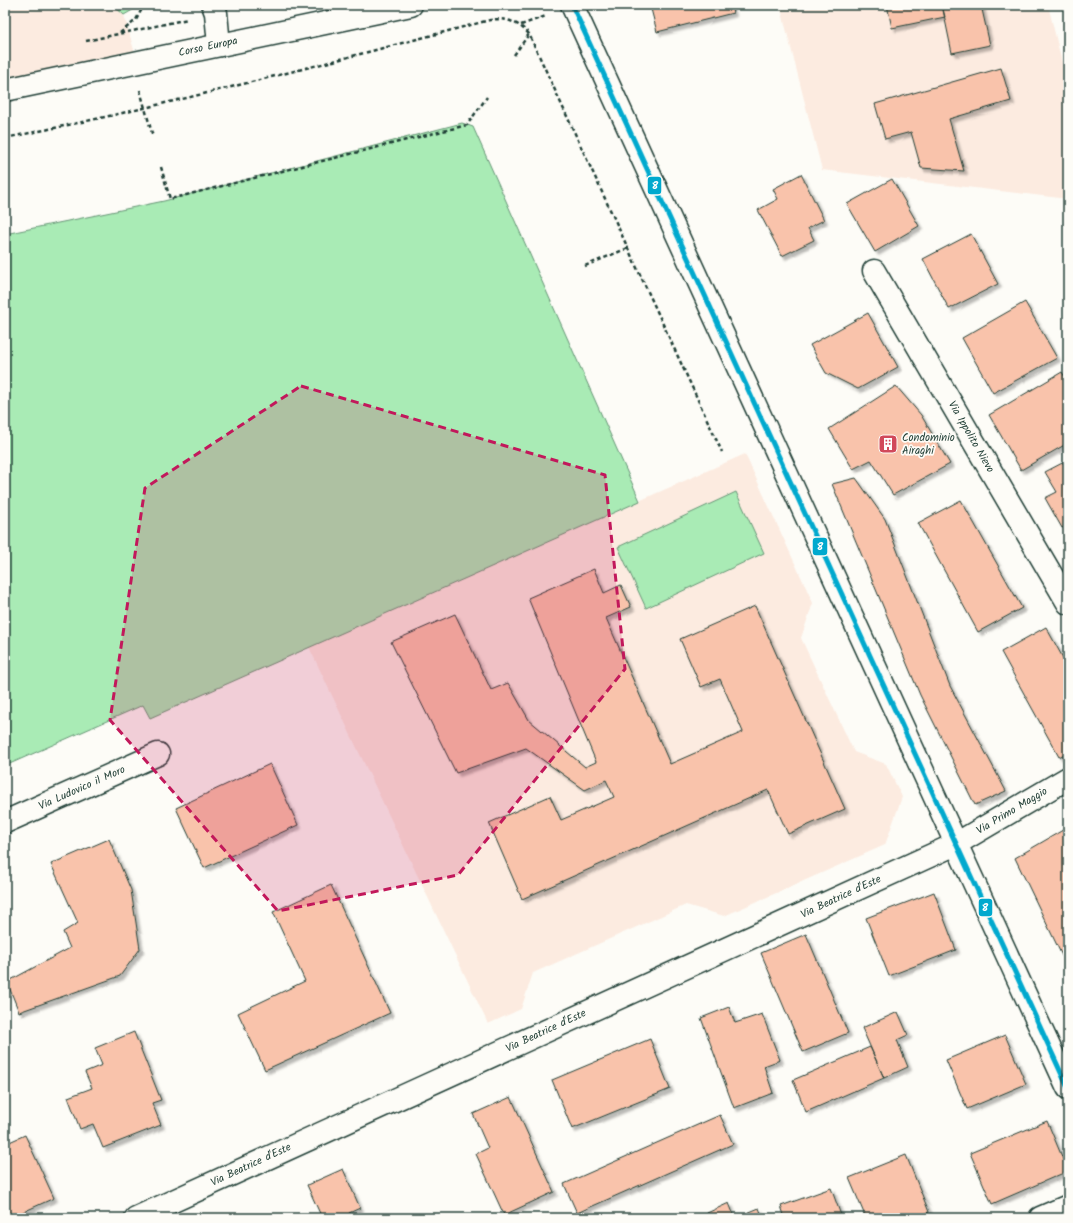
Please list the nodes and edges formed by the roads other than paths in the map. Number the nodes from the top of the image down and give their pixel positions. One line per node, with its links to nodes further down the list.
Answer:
1 (411, 5): 4 (street, Corso Europa)
2 (572, 5): 11 (street)
3 (214, 9): 4 (street)
4 (220, 45): 5 (street, Corso Europa)
5 (5, 90)
6 (874, 271): 7 (street, Via Ippolito Nievo)
7 (1068, 603)
8 (158, 754): 10 (street, Via Ludovico il Moro)
9 (1068, 778): 11 (street, Via Primo Maggio)
10 (5, 822)
11 (956, 844): 12 (street); 14 (street, Via Beatrice d'Este)
12 (1068, 1088)
13 (1068, 1206): 15 (street)
14 (136, 1218)
15 (1040, 1218)

